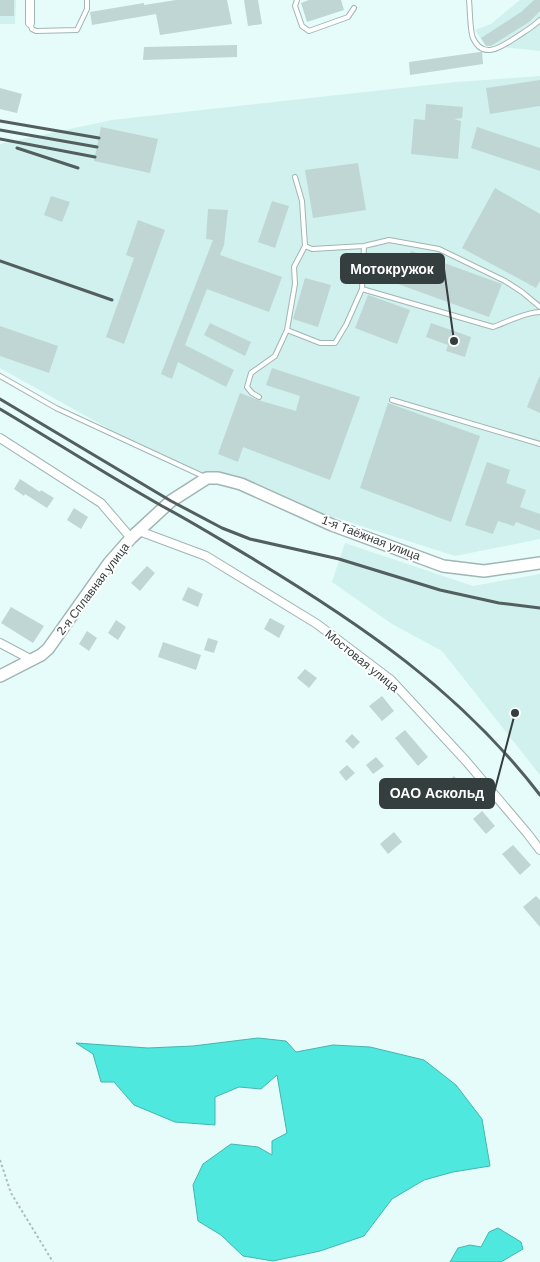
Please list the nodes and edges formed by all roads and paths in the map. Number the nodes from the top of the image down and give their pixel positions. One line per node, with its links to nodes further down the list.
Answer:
1 (30, 0): 7 (street)
2 (87, 0): 7 (lane)
3 (297, 0): 5 (lane)
4 (469, 0): 6 (lane)
5 (354, 8)
6 (540, 20)
7 (30, 24)
8 (294, 177): 9 (lane)
9 (305, 246): 10 (lane); 14 (lane)
10 (364, 246): 11 (lane); 12 (lane)
11 (362, 289): 13 (lane); 14 (lane)
12 (540, 307)
13 (540, 312)
14 (287, 330): 16 (lane)
15 (0, 376): 20 (lane)
16 (260, 397)
17 (392, 400): 19 (lane)
18 (0, 438): 21 (street, Мостовая улица)
19 (540, 444)
20 (207, 478): 21 (street, 2-я Сплавная улица); 22 (street, 1-я Таёжная улица)
21 (135, 534): 24 (street, 2-я Сплавная улица); 26 (street, Мостовая улица)
22 (540, 563)
23 (0, 643): 24 (street)
24 (32, 660): 25 (street, 2-я Сплавная улица)
25 (0, 676)
26 (540, 850)
27 (0, 1160): 28 (path)
28 (53, 1262)

